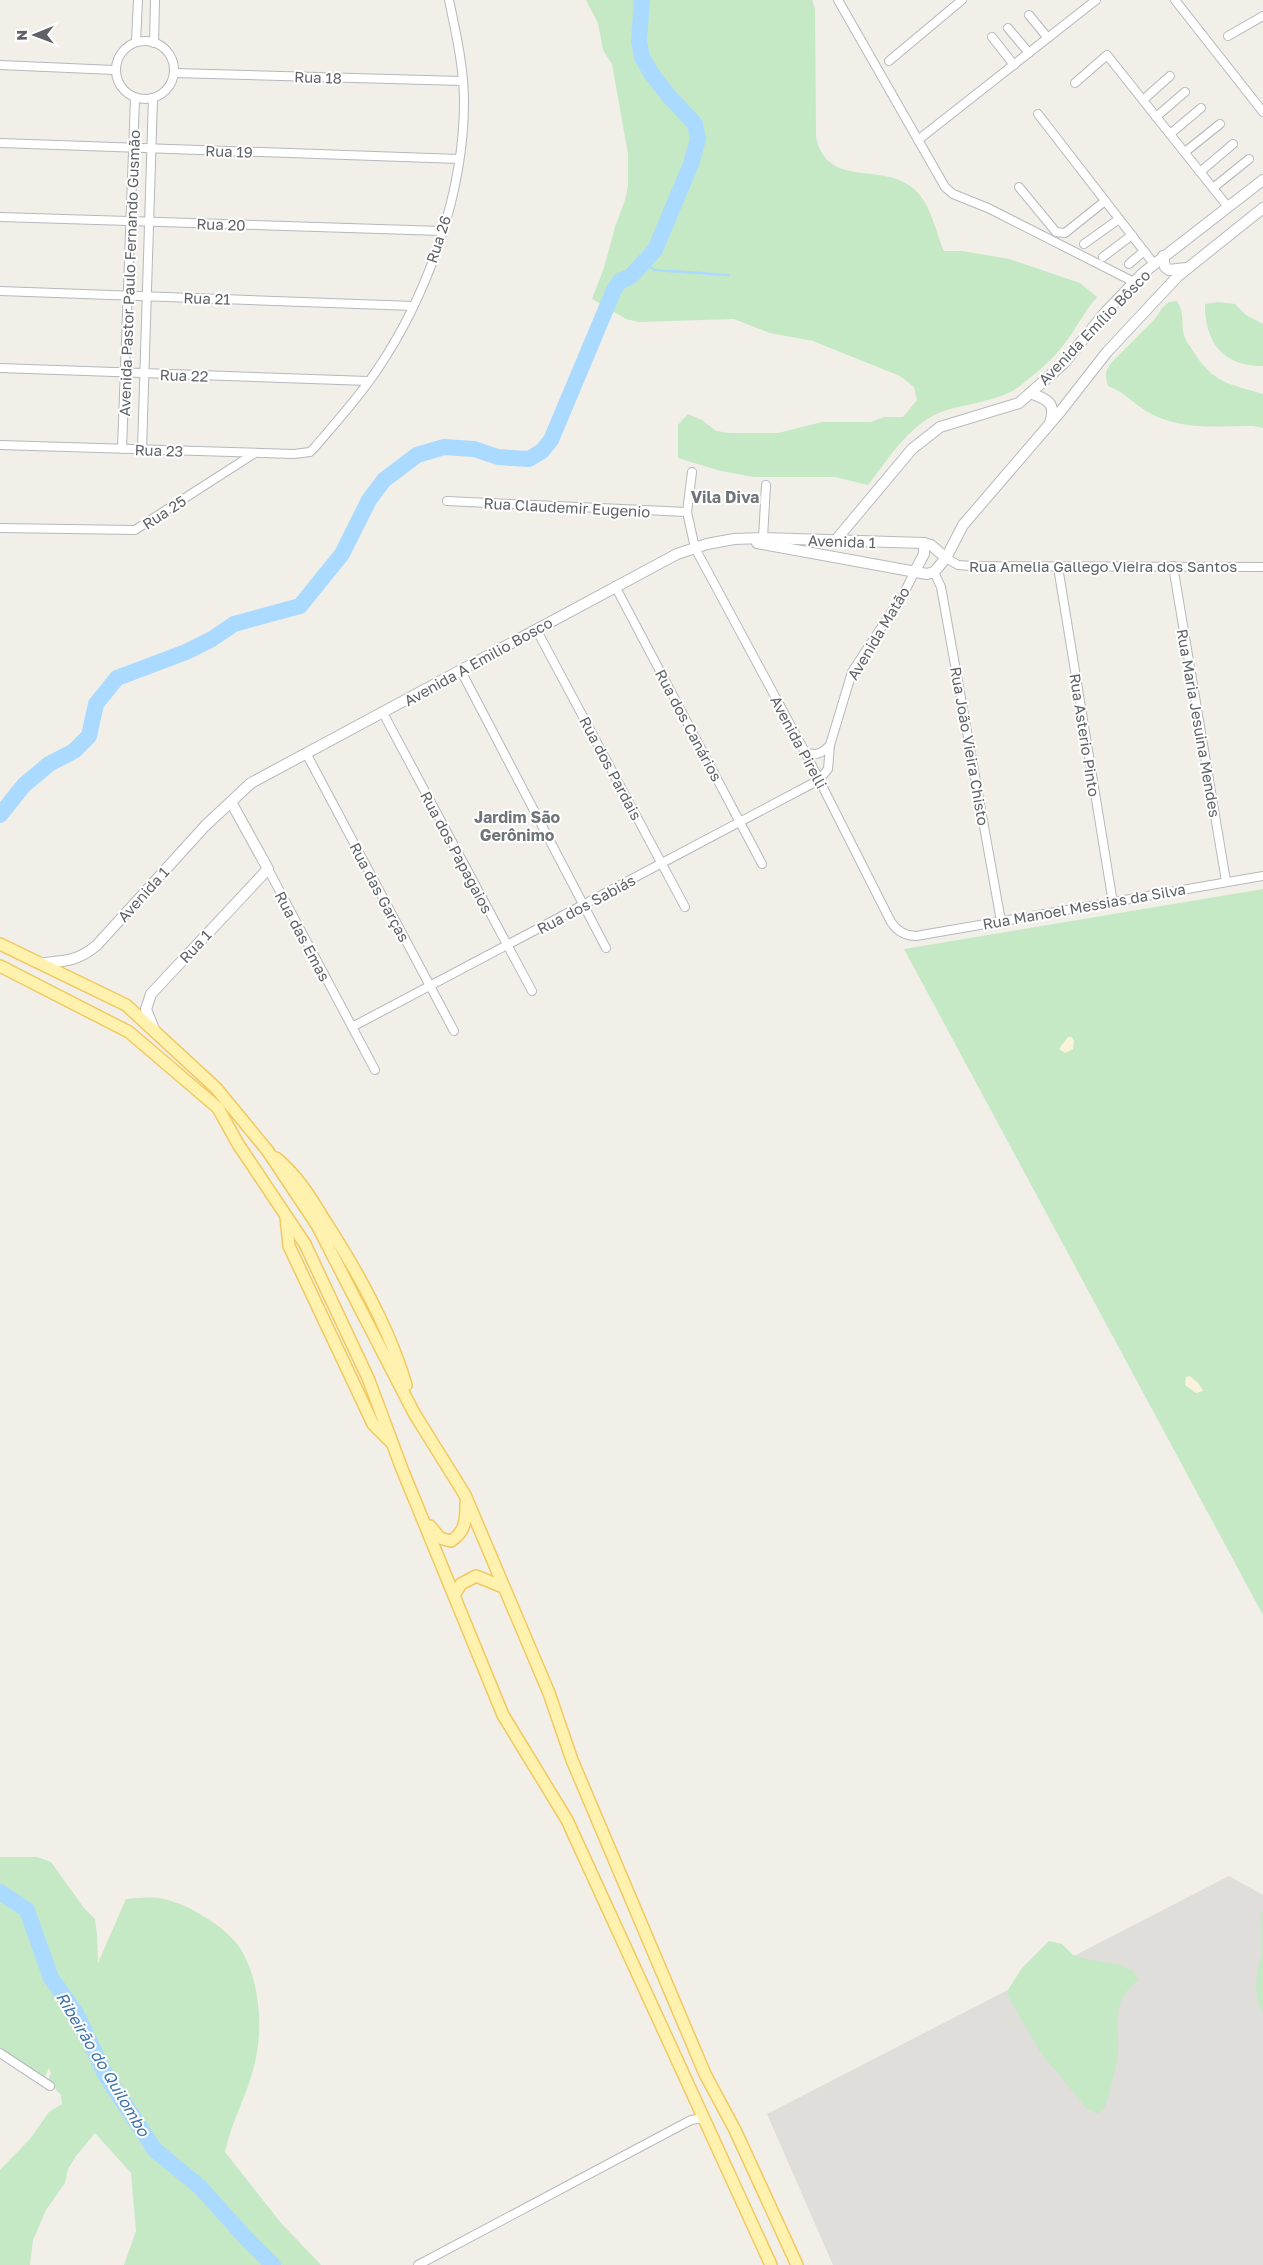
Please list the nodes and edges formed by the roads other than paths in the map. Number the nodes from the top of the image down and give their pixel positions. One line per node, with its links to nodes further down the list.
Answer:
1 (138, 0): 14 (street)
2 (155, 0): 15 (street)
3 (449, 0): 23 (street, Rua 26)
4 (838, 0): 35 (street)
5 (962, 0): 17 (street)
6 (1096, 0): 13 (street)
7 (1175, 0): 30 (street)
8 (1029, 15): 13 (street)
9 (1263, 16): 11 (street)
10 (1008, 28): 16 (street)
11 (1228, 36)
12 (992, 37): 19 (street)
13 (1048, 38): 16 (street)
14 (136, 42): 15 (street); 20 (street)
15 (154, 43): 21 (street)
16 (1029, 53): 19 (street)
17 (890, 61)
18 (0, 65): 20 (street)
19 (1014, 65): 35 (street)
20 (114, 70): 26 (street)
21 (175, 72): 23 (street, Rua 18); 27 (street)
22 (1170, 76): 28 (street)
23 (462, 81): 41 (street, Rua 26)
24 (1075, 83): 28 (street)
25 (1184, 92): 32 (street)
26 (135, 98): 27 (street); 38 (street, Avenida Pastor Paulo Fernando Gusmão)
27 (153, 98): 39 (street, Avenida Pastor Paulo Fernando Gusmão)
28 (1143, 100): 32 (street)
29 (1201, 108): 34 (street)
30 (1263, 112)
31 (1038, 114): 47 (street)
32 (1156, 117): 34 (street)
33 (1220, 124): 40 (street)
34 (1170, 134): 40 (street)
35 (918, 140): 63 (street)
36 (0, 143): 38 (street, Rua 19)
37 (1233, 144): 43 (street)
38 (133, 148): 39 (street, Rua 19); 52 (street, Avenida Pastor Paulo Fernando Gusmão)
39 (152, 148): 41 (street, Rua 19); 53 (street, Avenida Pastor Paulo Fernando Gusmão)
40 (1185, 152): 43 (street)
41 (458, 159): 54 (street, Rua 26)
42 (1249, 159): 46 (street)
43 (1200, 172): 46 (street)
44 (1263, 180): 48 (main road, Avenida Emílio Bôsco)
45 (1018, 186): 47 (street)
46 (1213, 188): 48 (street)
47 (1105, 201): 51 (street)
48 (1228, 206): 58 (main road, Avenida Emílio Bôsco)
49 (1263, 208): 62 (main road, Avenida Emílio Bôsco)
50 (0, 217): 52 (street, Rua 20)
51 (1119, 219): 55 (street); 56 (street)
52 (130, 222): 53 (street, Rua 20); 65 (street, Avenida Pastor Paulo Fernando Gusmão)
53 (149, 222): 54 (street, Rua 20); 66 (street, Avenida Pastor Paulo Fernando Gusmão)
54 (442, 232): 67 (street, Rua 26)
55 (1132, 235): 57 (street); 59 (street)
56 (1084, 244)
57 (1144, 251): 60 (street); 61 (street)
58 (1163, 256): 61 (main road, Avenida Emílio Bôsco); 62 (main road)
59 (1103, 257)
60 (1129, 264)
61 (1154, 264): 63 (main road, Avenida Emílio Bôsco)
62 (1187, 268): 73 (main road, Avenida Emílio Bôsco)
63 (1134, 282): 72 (main road, Avenida Emílio Bôsco)
64 (0, 291): 65 (street, Rua 21)
65 (128, 296): 66 (street, Rua 21); 69 (street, Avenida Pastor Paulo Fernando Gusmão)
66 (147, 296): 67 (street, Rua 21); 70 (street, Avenida Pastor Paulo Fernando Gusmão)
67 (413, 306): 71 (street, Rua 26)
68 (0, 368): 69 (street, Rua 22)
69 (125, 373): 70 (street, Rua 22); 76 (street, Avenida Pastor Paulo Fernando Gusmão)
70 (144, 373): 71 (street, Rua 22); 77 (street, Avenida Pastor Paulo Fernando Gusmão)
71 (368, 382): 75 (street, Rua 26)
72 (1030, 393): 73 (main road); 86 (main road, Avenida Emílio Bôsco)
73 (1049, 426): 89 (main road, Avenida Emílio Bôsco)
74 (0, 445): 76 (street, Rua 23)
75 (315, 447): 78 (street, Rua 23)
76 (122, 449): 77 (street, Rua 23)
77 (142, 450): 78 (street, Rua 23)
78 (255, 453): 83 (street, Rua 25)
79 (692, 472): 82 (street)
80 (766, 485): 84 (street)
81 (447, 501): 82 (street, Rua Claudemir Eugenio)
82 (686, 512): 88 (street, Avenida Pirelli)
83 (0, 528)
84 (763, 538): 85 (main road, Avenida 1); 86 (main road, Avenida 1)
85 (734, 539): 88 (main road, Avenida A Emilio Bosco); 93 (main road)
86 (835, 542): 87 (main road, Avenida 1)
87 (924, 543): 89 (main road); 93 (main road)
88 (695, 548): 95 (main road, Avenida A Emilio Bosco); 100 (street, Avenida Pirelli)
89 (946, 558): 91 (street, Rua Amelia Gallego Vieira dos Santos); 94 (main road, Avenida Emílio Bôsco)
90 (1173, 566): 91 (street, Rua Amelia Gallego Vieira dos Santos); 92 (street, Rua Amelia Gallego Vieira dos Santos); 109 (street, Rua Maria Jesuina Mendes)
91 (1058, 567): 110 (street, Rua Asterio Pinto)
92 (1263, 567)
93 (915, 571): 94 (main road); 99 (street, Avenida Matão)
94 (934, 572): 113 (street, Rua João Vieira Chisto)
95 (615, 586): 96 (main road, Avenida A Emilio Bosco); 104 (street, Rua dos Canários)
96 (536, 629): 97 (main road, Avenida A Emilio Bosco); 105 (street, Rua dos Pardais)
97 (461, 671): 98 (main road, Avenida A Emilio Bosco); 111 (street)
98 (383, 713): 101 (main road, Avenida A Emilio Bosco); 116 (street, Rua dos Papagaios)
99 (830, 745): 100 (street); 102 (street, Avenida Matão)
100 (805, 752): 102 (street, Avenida Pirelli)
101 (306, 753): 103 (main road, Avenida A Emilio Bosco); 120 (street, Rua das Garças)
102 (819, 780): 104 (street, Rua dos Sabiás); 114 (street, Avenida Pirelli)
103 (231, 802): 107 (main road, Rua das Emas); 118 (main road, Avenida 1)
104 (740, 822): 105 (street, Rua dos Sabiás); 106 (street, Rua dos Canários)
105 (662, 864): 111 (street, Rua dos Sabiás); 112 (street, Rua dos Pardais)
106 (762, 864)
107 (268, 869): 122 (street, Rua das Emas); 124 (main road, Rua 1)
108 (1263, 876): 109 (street, Rua Manoel Messias da Silva)
109 (1226, 881): 110 (street, Rua Manoel Messias da Silva)
110 (1113, 903): 113 (street, Rua Manoel Messias da Silva)
111 (584, 904): 116 (street, Rua dos Sabiás); 117 (street)
112 (685, 907)
113 (1001, 921): 114 (street, Rua Manoel Messias da Silva)
114 (905, 934)
115 (0, 944): 118 (main road)
116 (508, 946): 120 (street, Rua dos Sabiás); 121 (street, Rua dos Papagaios)
117 (606, 948)
118 (43, 963): 124 (main road)
119 (0, 966): 127 (main road)
120 (430, 987): 122 (street, Rua dos Sabiás); 123 (street, Rua das Garças)
121 (532, 991)
122 (352, 1027): 125 (street, Rua das Emas)
123 (454, 1031)
124 (155, 1032): 126 (main road)
125 (375, 1070)
126 (466, 1495): 127 (main road); 128 (main road)
127 (424, 1522): 129 (main road)
128 (503, 1587): 129 (main road); 136 (main road)
129 (454, 1594): 133 (main road)
130 (2, 2055): 131 (street); 132 (street)
131 (0, 2065)
132 (50, 2086)
133 (704, 2118): 134 (street); 135 (main road)
134 (418, 2265)
135 (771, 2265)
136 (797, 2265)

